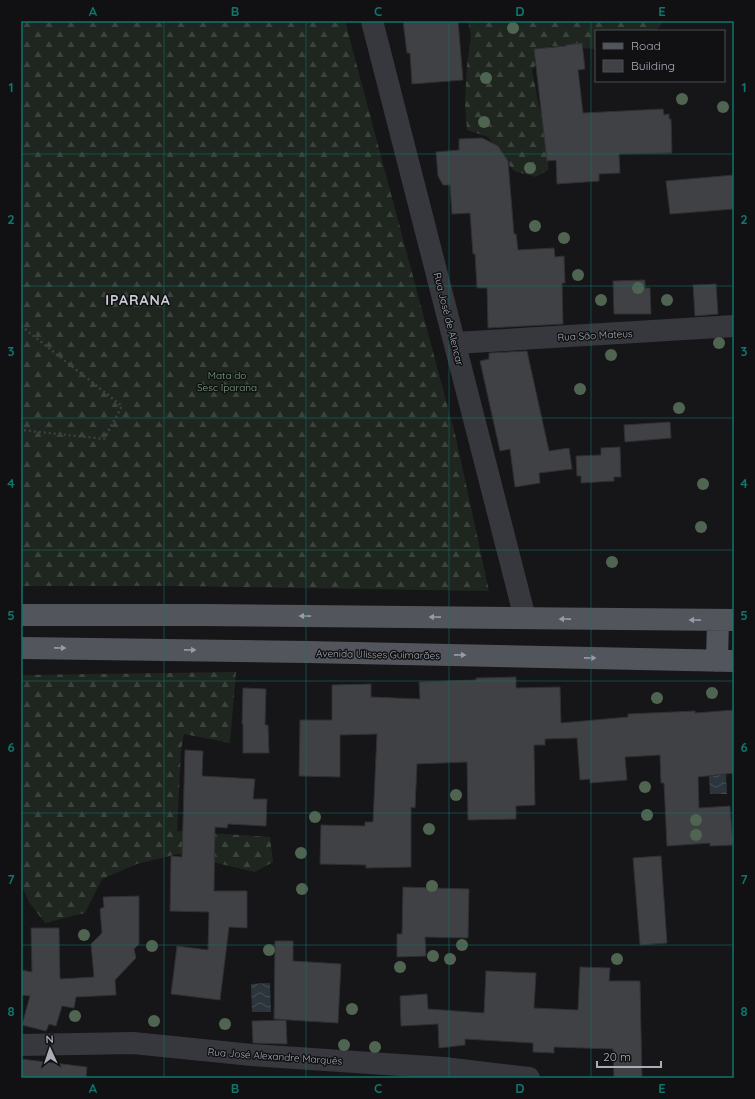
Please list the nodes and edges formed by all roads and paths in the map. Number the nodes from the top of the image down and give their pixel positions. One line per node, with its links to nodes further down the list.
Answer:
1 (372, 21): 4 (street, Rua José de Alencar)
2 (21, 326): 5 (path)
3 (734, 326): 4 (street, Rua São Mateus)
4 (455, 343): 7 (street, Rua José de Alencar)
5 (21, 430)
6 (21, 615): 7 (main road, one-way to 6)
7 (525, 618): 8 (main road, one-way to 7)
8 (726, 620): 10 (main road)
9 (21, 648): 10 (main road, Avenida Ulisses Guimarães, one-way to 10)
10 (725, 661)
11 (21, 1045): 12 (street, Rua José Alexandre Marquês)
12 (529, 1078)

